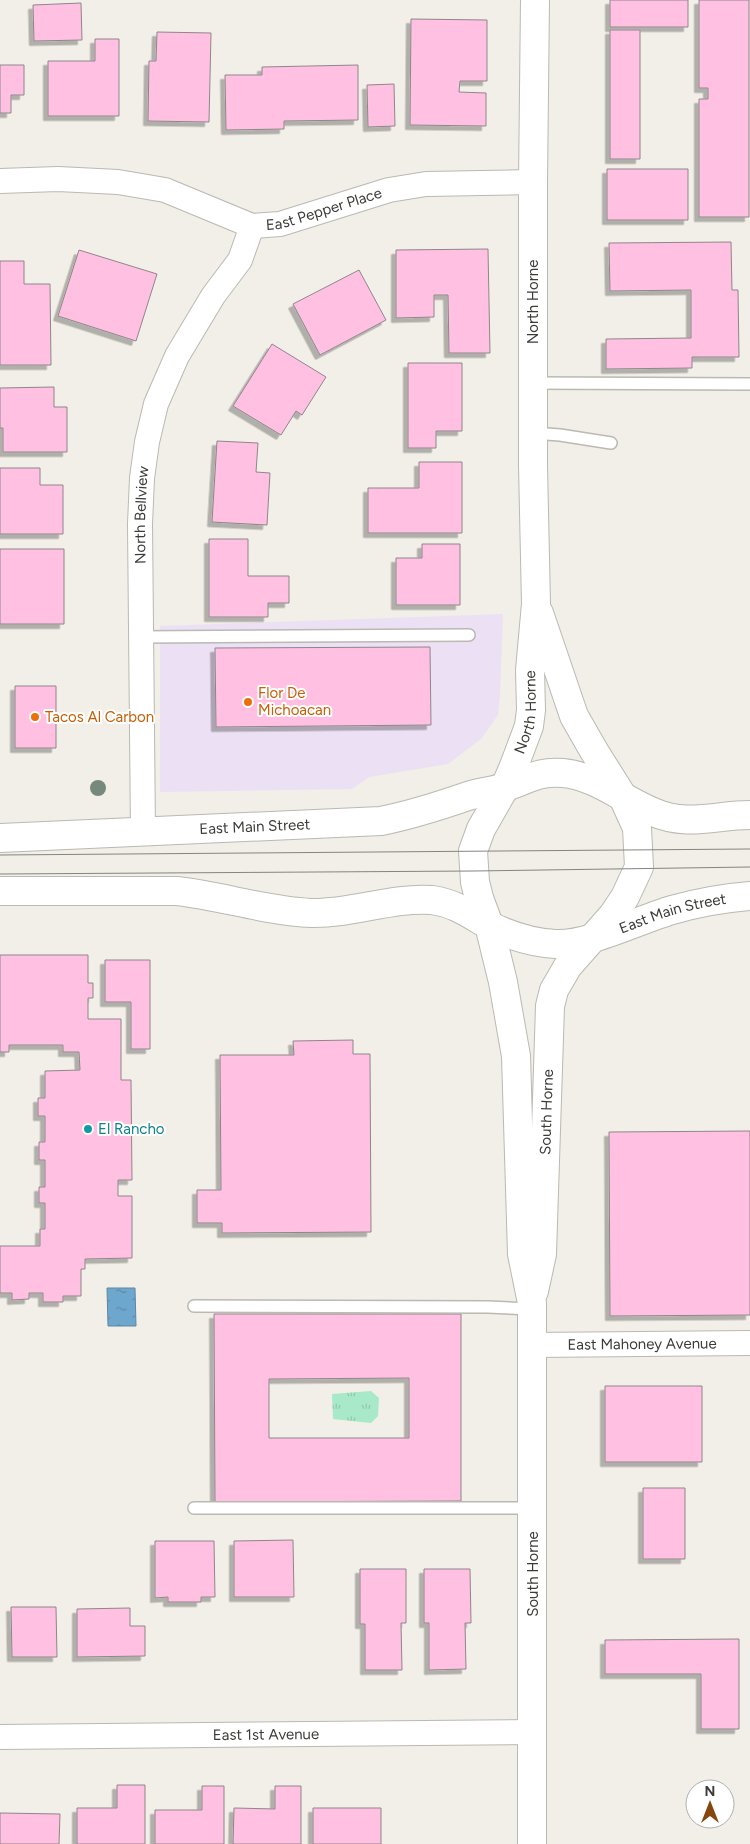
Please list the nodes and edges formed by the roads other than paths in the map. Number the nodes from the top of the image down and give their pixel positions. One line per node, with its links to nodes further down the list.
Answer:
1 (535, 0): 3 (street, North Horne)
2 (0, 181): 4 (street, East Pepper Place)
3 (533, 182): 4 (street, East Pepper Place); 5 (street, North Horne)
4 (252, 226): 11 (street, North Bellview)
5 (533, 383): 6 (lane); 7 (street, North Horne)
6 (750, 384)
7 (533, 433): 8 (lane); 9 (street, North Horne)
8 (611, 443)
9 (536, 604): 12 (street, North Horne); 13 (street, North Horne)
10 (469, 635): 11 (lane)
11 (141, 638): 15 (street, North Bellview)
12 (505, 787): 13 (street); 15 (street, East Main Street); 19 (street)
13 (623, 796): 14 (street); 20 (street)
14 (750, 815)
15 (143, 833): 16 (street, East Main Street)
16 (0, 838)
17 (0, 891): 19 (street)
18 (750, 896): 20 (street, East Main Street)
19 (489, 925): 20 (street); 22 (street, South Horne)
20 (596, 936): 22 (street, South Horne)
21 (194, 1306): 22 (lane)
22 (532, 1306): 24 (street, South Horne)
23 (750, 1343): 24 (street, East Mahoney Avenue)
24 (533, 1345): 26 (street, South Horne)
25 (194, 1508): 26 (lane)
26 (532, 1508): 27 (street, South Horne)
27 (532, 1732): 28 (street, East 1st Avenue); 29 (street, South Horne)
28 (0, 1737)
29 (532, 1844)

